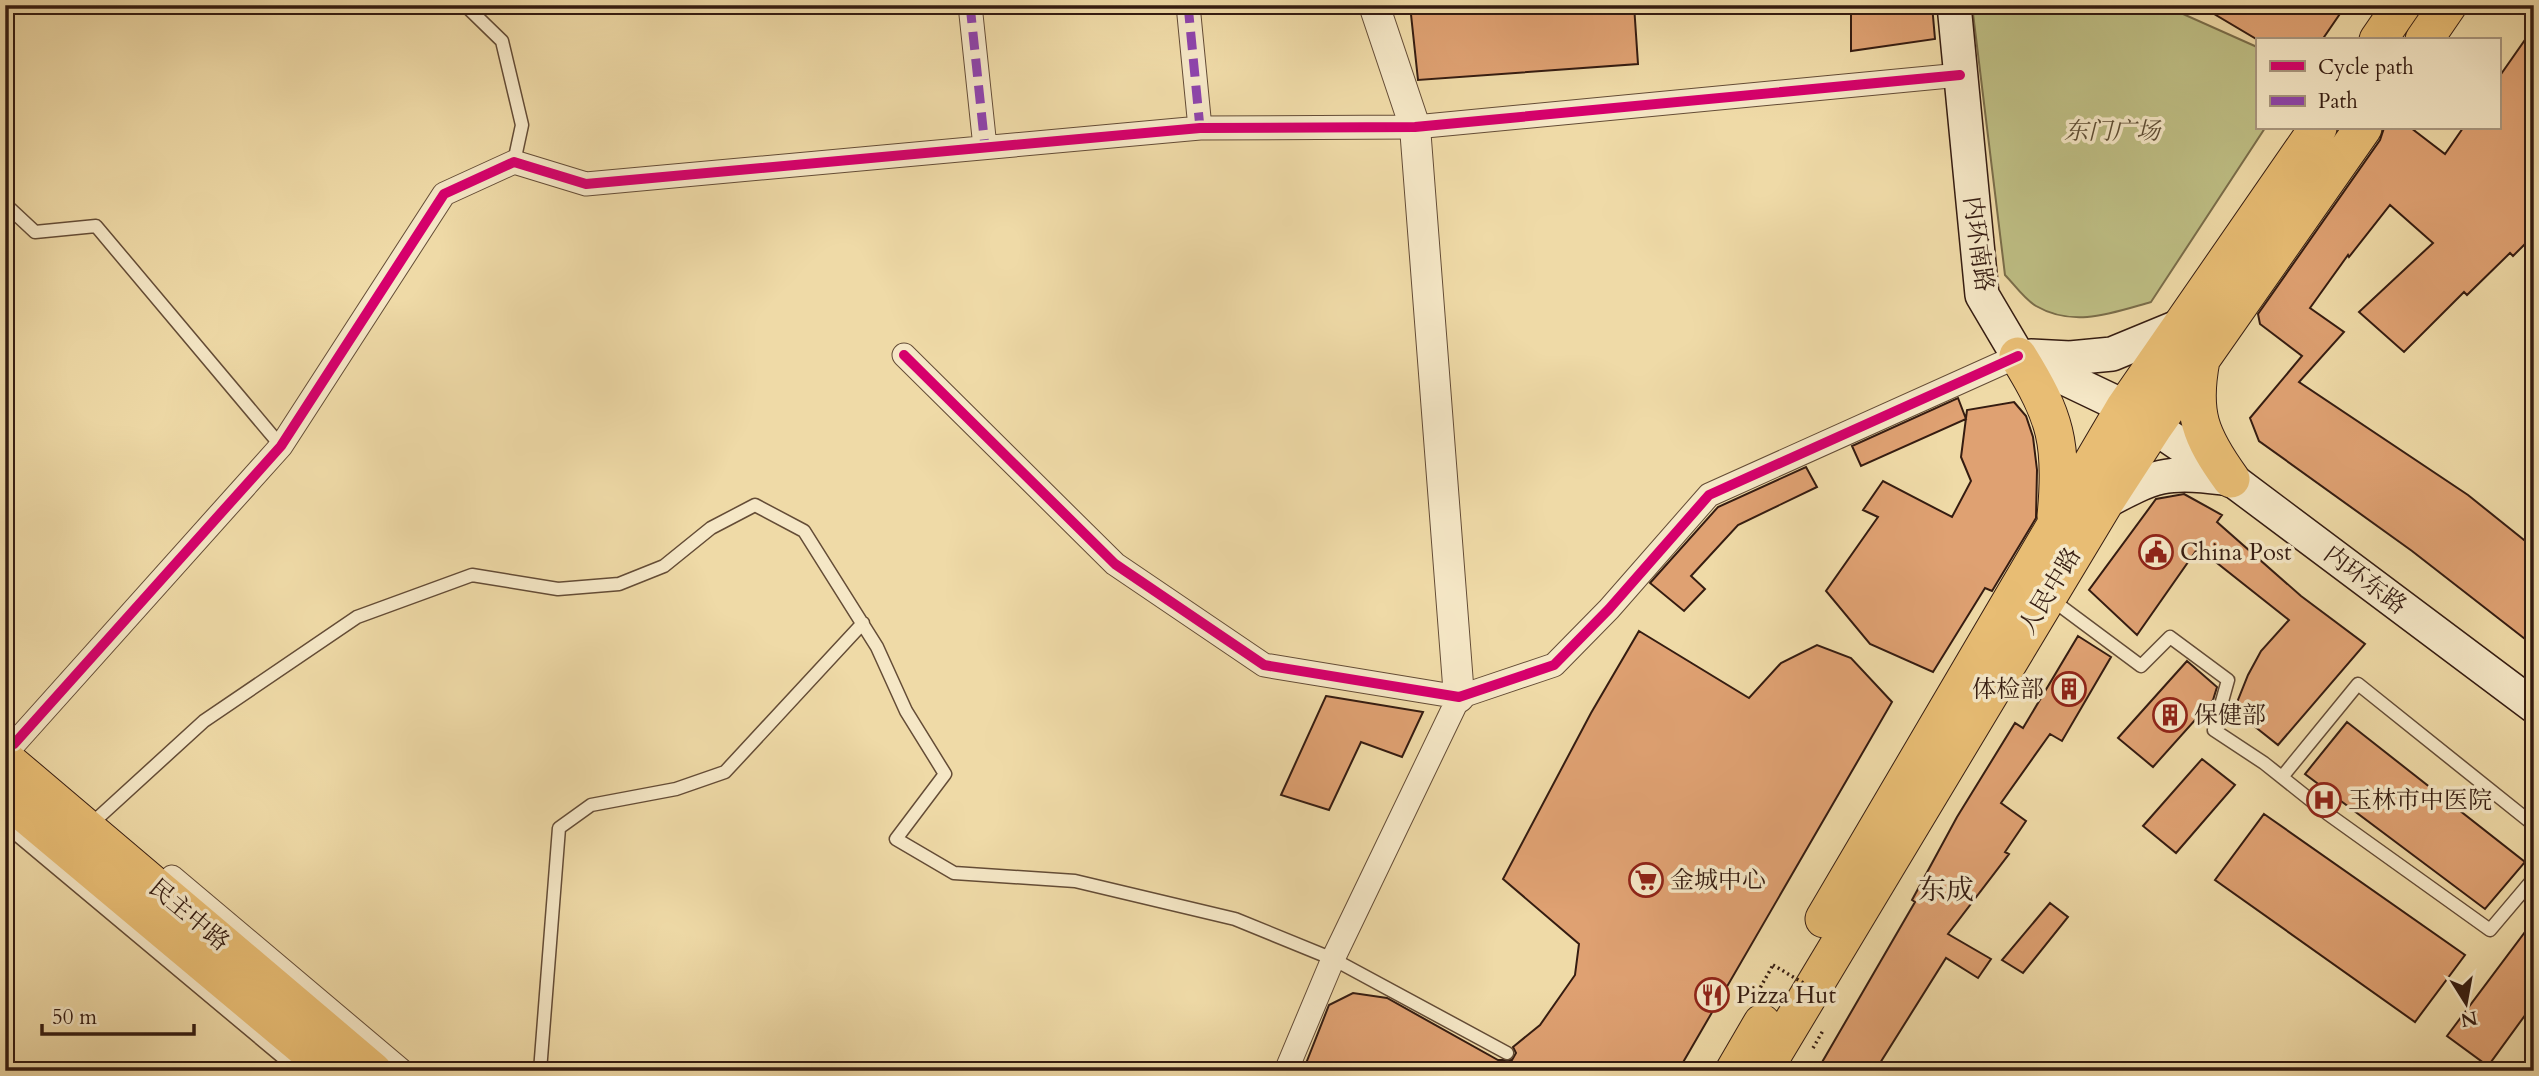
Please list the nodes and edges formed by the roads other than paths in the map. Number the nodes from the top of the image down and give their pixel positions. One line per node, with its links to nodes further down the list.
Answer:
1 (465, 5): 16 (lane)
2 (970, 5): 15 (street)
3 (1188, 5): 12 (street)
4 (1374, 5): 11 (street)
5 (1954, 5): 10 (main road, 内环南路)
6 (2402, 5): 8 (main road)
7 (2448, 5): 9 (main road)
8 (2379, 38)
9 (2425, 38)
10 (1959, 75): 11 (street); 20 (main road, 内环南路)
11 (1415, 127): 12 (street); 29 (street)
12 (1200, 128): 15 (street)
13 (2317, 130): 18 (main road, 人民中路)
14 (2361, 130): 21 (main road, 人民中路)
15 (985, 147): 16 (street)
16 (514, 162): 23 (street)
17 (5, 204): 23 (lane)
18 (2180, 326): 20 (main road); 22 (main road, 人民中路)
19 (904, 355): 29 (street)
20 (2018, 356): 22 (main road); 26 (main road); 29 (street)
21 (2202, 358): 22 (main road, 人民中路); 24 (main road)
22 (2139, 418): 24 (main road, 内环东路); 25 (main road, 人民中路); 26 (main road, 人民中路)
23 (281, 446): 31 (street)
24 (2231, 479): 25 (main road); 30 (main road, 内环东路)
25 (2105, 502): 27 (main road, 人民中路)
26 (2054, 528): 46 (main road, 人民中路)
27 (2047, 595): 32 (lane); 47 (main road, 人民中路)
28 (863, 624): 34 (lane); 38 (lane); 44 (lane)
29 (1459, 697): 38 (street)
30 (2534, 706)
31 (8, 746): 34 (street); 42 (main road, 民主中路)
32 (2282, 777): 36 (lane); 37 (lane)
33 (5, 797): 41 (main road, 民主中路)
34 (100, 816): 43 (street)
35 (5, 825): 40 (lane)
36 (2534, 825)
37 (2534, 878)
38 (1333, 959): 39 (lane); 45 (street)
39 (1507, 1053)
40 (299, 1071)
41 (332, 1071)
42 (373, 1071)
43 (402, 1071)
44 (540, 1071)
45 (1286, 1071)
46 (1734, 1071)
47 (1763, 1071)

